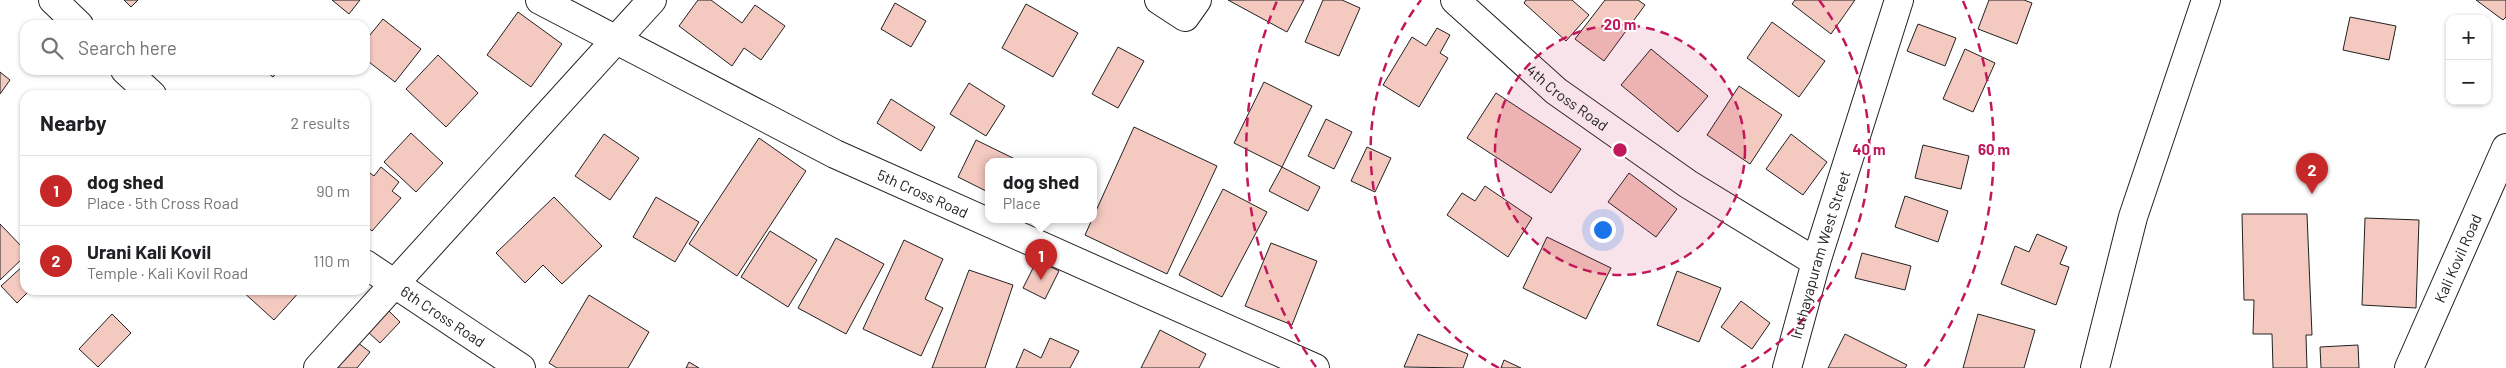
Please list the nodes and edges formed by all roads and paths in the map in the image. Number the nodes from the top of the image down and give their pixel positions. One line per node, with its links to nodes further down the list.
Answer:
1 (52, 0): 9 (street)
2 (540, 0): 10 (street, 5th Cross Road)
3 (652, 0): 10 (street)
4 (1159, 0): 5 (street)
5 (1197, 0)
6 (1455, 0): 16 (street, 4th Cross Road)
7 (1899, 0): 16 (street, Iruthayapuram West Street)
8 (2206, 0): 23 (street)
9 (74, 20)
10 (616, 39): 14 (street, 5th Cross Road); 18 (street)
11 (131, 75): 12 (street)
12 (147, 90)
13 (2506, 148): 24 (street, Kali Kovil Road)
14 (985, 221)
15 (990, 223): 21 (street, 5th Cross Road)
16 (1816, 262): 22 (street, Iruthayapuram West Street)
17 (370, 267): 18 (street, 6th Cross Road)
18 (395, 284): 19 (street); 20 (street, 6th Cross Road)
19 (318, 368)
20 (521, 368)
21 (1315, 368)
22 (1787, 368)
23 (2095, 368)
24 (2409, 368)

